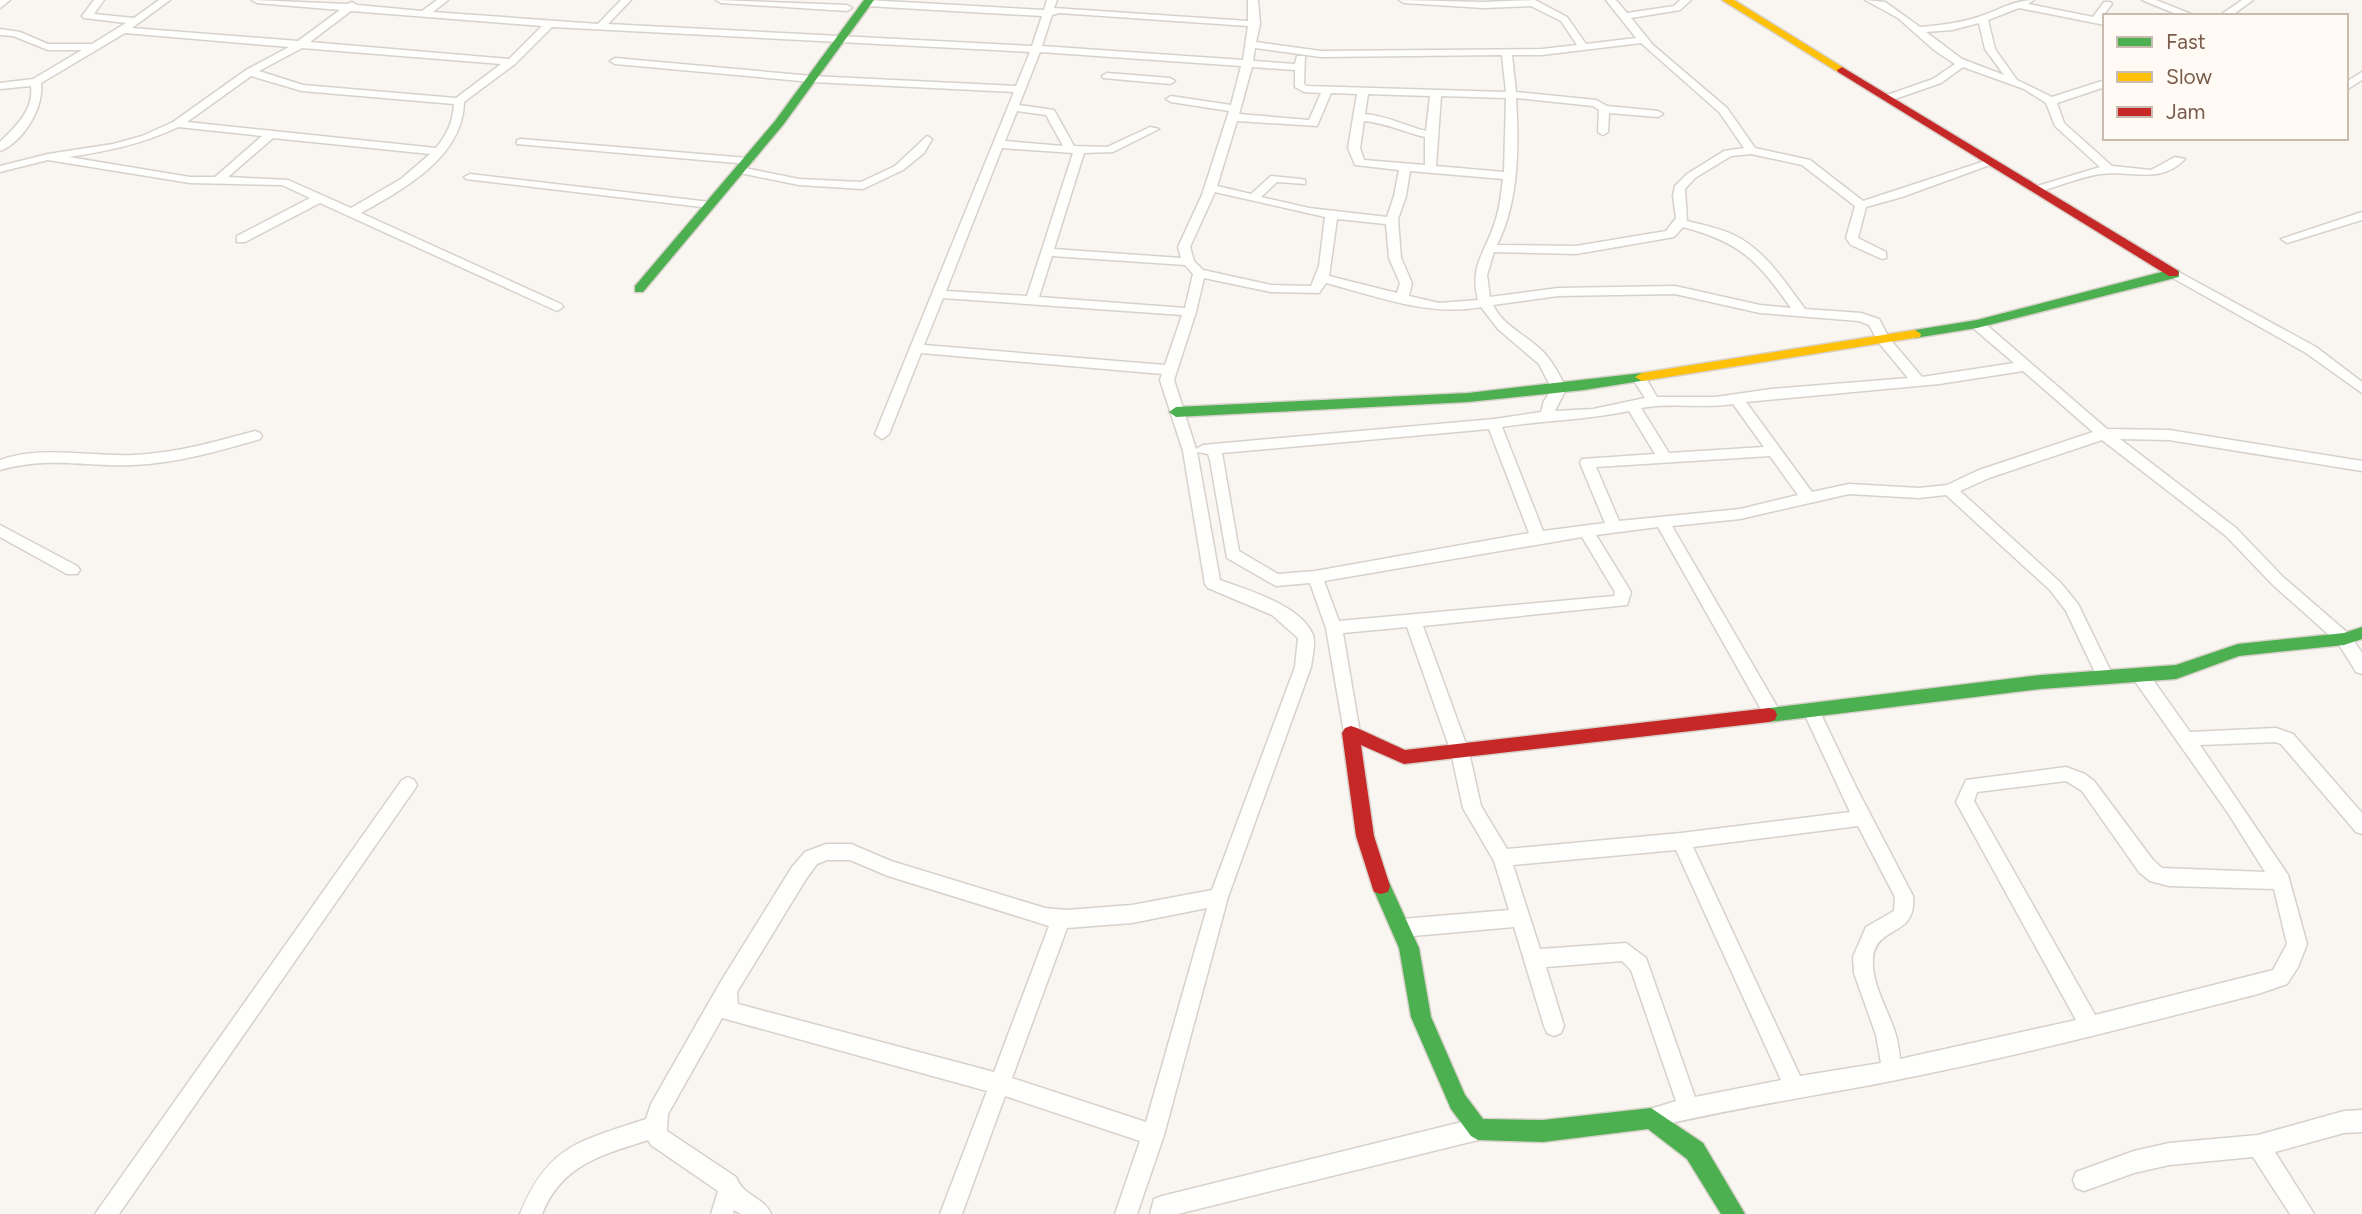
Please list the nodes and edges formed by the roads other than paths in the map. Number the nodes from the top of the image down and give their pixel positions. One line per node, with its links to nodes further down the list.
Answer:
1 (5, 0): 24 (street)
2 (99, 0): 32 (street)
3 (165, 0): 32 (street)
4 (257, 0): 25 (street)
5 (360, 0): 25 (street)
6 (443, 0): 27 (street)
7 (626, 0): 36 (street)
8 (721, 0): 19 (street)
9 (1052, 0): 26 (street)
10 (1253, 0): 35 (street)
11 (1404, 0): 18 (street)
12 (1611, 0): 30 (street)
13 (1686, 0): 30 (street)
14 (1727, 0): 70 (street)
15 (1870, 0): 38 (street)
16 (2147, 0): 28 (street)
17 (2248, 0): 29 (street)
18 (1529, 1): 45 (street)
19 (782, 2): 21 (street)
20 (2024, 2): 31 (street); 33 (street)
21 (859, 3): 22 (street); 40 (street)
22 (961, 4): 26 (street)
23 (2107, 4): 33 (street)
24 (0, 5)
25 (350, 7): 27 (street); 42 (street)
26 (1047, 13): 35 (street); 46 (street)
27 (424, 14): 34 (street)
28 (2186, 14)
29 (2227, 14)
30 (1626, 16): 41 (street)
31 (1983, 19): 38 (street); 60 (street)
32 (136, 21): 37 (street)
33 (2100, 21)
34 (550, 24): 36 (street); 51 (street)
35 (1255, 24): 43 (street)
36 (602, 25): 40 (street)
37 (123, 30): 42 (street); 44 (street)
38 (1916, 30): 53 (street)
39 (0, 32): 44 (street)
40 (839, 39): 46 (street); 58 (street)
41 (1643, 40): 45 (street); 90 (street)
42 (300, 45): 51 (street); 55 (street)
43 (1253, 45): 47 (street); 52 (street)
44 (95, 47): 61 (street)
45 (1584, 48): 48 (street)
46 (1035, 49): 49 (street); 64 (street)
47 (1301, 52): 48 (street); 54 (street)
48 (1507, 52): 68 (street)
49 (1142, 56): 52 (street); 57 (street)
50 (615, 61): 58 (street)
51 (511, 62): 71 (street)
52 (1249, 63): 54 (street); 75 (street)
53 (1963, 63): 60 (street); 70 (street)
54 (1300, 68): 65 (street)
55 (250, 72): 71 (street); 78 (street)
56 (1107, 76): 57 (street)
57 (1135, 78): 59 (street)
58 (812, 79): 64 (street); 95 (street)
59 (1170, 81)
60 (2013, 81): 72 (street)
61 (36, 82): 63 (street); 81 (street)
62 (2103, 84): 72 (street)
63 (0, 86)
64 (1020, 89): 73 (street)
65 (1327, 91): 66 (street); 75 (street)
66 (1363, 92): 67 (street); 77 (street)
67 (1436, 93): 68 (street); 84 (street)
68 (1513, 95): 74 (street); 100 (street)
69 (1171, 99): 75 (street)
70 (1888, 99): 94 (street)
71 (459, 101): 91 (street)
72 (2051, 101): 99 (street)
73 (1012, 107): 87 (street); 89 (street)
74 (1604, 109): 76 (street); 80 (street)
75 (1234, 113): 104 (street)
76 (1658, 114)
77 (1359, 117): 84 (street); 96 (street)
78 (177, 124): 83 (street); 92 (street)
79 (1154, 128): 89 (street)
80 (1603, 132)
81 (15, 133): 82 (street); 88 (street)
82 (0, 134)
83 (271, 134): 91 (street); 102 (street)
84 (1431, 137): 98 (street)
85 (927, 139): 95 (street)
86 (521, 142): 95 (street)
87 (996, 144): 89 (street); 124 (street)
88 (0, 148)
89 (1075, 149): 118 (street)
90 (1751, 151): 109 (street); 114 (street)
91 (438, 152): 110 (street)
92 (48, 157): 97 (street); 102 (street)
93 (2179, 159): 99 (street)
94 (1992, 162): 105 (street); 109 (street)
95 (744, 165): 108 (street)
96 (1405, 167): 98 (street); 113 (street)
97 (0, 169)
98 (1430, 169): 100 (street)
99 (2108, 169): 105 (street)
100 (1508, 176): 117 (street)
101 (470, 177): 108 (street)
102 (217, 181): 107 (street)
103 (1301, 182): 106 (street)
104 (1213, 188): 106 (street); 120 (street)
105 (2038, 189): 121 (street)
106 (1254, 197): 111 (street)
107 (320, 198): 110 (street); 115 (street)
108 (710, 205): 123 (street)
109 (1861, 205): 119 (street)
110 (354, 212): 128 (street)
111 (1331, 215): 113 (street); 122 (street)
112 (2362, 216): 116 (street)
113 (1392, 221): 125 (street)
114 (1682, 223): 117 (street); 129 (street)
115 (241, 239)
116 (2287, 239)
117 (1491, 248): 127 (street)
118 (1046, 252): 120 (street); 126 (street)
119 (1882, 255)
120 (1194, 268): 122 (street); 130 (street)
121 (2175, 274): 131 (street); 139 (street)
122 (1322, 278): 125 (street)
123 (639, 289)
124 (938, 294): 126 (street); 133 (street)
125 (1402, 299): 127 (street)
126 (1032, 300): 130 (street)
127 (1484, 301): 129 (street); 138 (street)
128 (557, 307)
129 (1800, 311): 132 (street)
130 (1190, 312): 135 (street)
131 (1977, 324): 132 (street); 134 (street)
132 (1884, 340): 136 (street); 137 (street)
133 (916, 348): 135 (street); 146 (street)
134 (2025, 366): 137 (street); 147 (street)
135 (1169, 370): 143 (street)
136 (1639, 378): 138 (street); 141 (street)
137 (1919, 382): 140 (street)
138 (1559, 389): 143 (street); 144 (street)
139 (2362, 389)
140 (1737, 399): 141 (street); 151 (street)
141 (1653, 401): 142 (street)
142 (1632, 405): 144 (street); 152 (street)
143 (1176, 412): 150 (street)
144 (1547, 416): 145 (street)
145 (1494, 424): 149 (street); 161 (street)
146 (882, 434)
147 (2104, 434): 154 (street); 155 (street); 167 (street)
148 (255, 436): 153 (street)
149 (1213, 449): 150 (street); 163 (street)
150 (1190, 451): 183 (street)
151 (1774, 452): 152 (street); 156 (street)
152 (1665, 458): 158 (street)
153 (0, 465)
154 (2362, 466)
155 (1949, 490): 156 (street); 170 (street)
156 (1807, 497): 157 (street)
157 (1662, 522): 158 (street); 172 (street)
158 (1614, 527): 160 (street)
159 (0, 530): 162 (street)
160 (1586, 531): 161 (street); 164 (street)
161 (1538, 537): 163 (street)
162 (72, 570)
163 (1315, 577): 165 (street)
164 (1413, 621): 165 (street); 175 (street)
165 (1334, 628): 173 (street)
166 (2362, 633): 167 (street)
167 (2344, 639): 168 (street); 169 (street)
168 (2362, 667)
169 (2140, 676): 170 (street); 174 (street)
170 (2106, 678): 171 (street)
171 (1811, 711): 172 (street); 178 (street)
172 (1773, 715): 175 (street)
173 (1352, 733): 175 (street); 186 (street)
174 (2185, 739): 177 (street); 182 (street)
175 (1460, 752): 181 (street)
176 (408, 785): 203 (street)
177 (2356, 811): 179 (street)
178 (1862, 818): 180 (street); 191 (street)
179 (2362, 826)
180 (1681, 841): 181 (street); 193 (street)
181 (1502, 858): 184 (street)
182 (2281, 881): 190 (street); 190 (street)
183 (1219, 897): 185 (street); 199 (street)
184 (1522, 918): 186 (street); 187 (street)
185 (1061, 919): 188 (street); 192 (street)
186 (1402, 928): 198 (street)
187 (1534, 959): 189 (street); 194 (street)
188 (727, 990): 192 (street); 197 (street)
189 (1554, 1026)
190 (2090, 1026): 191 (street)
191 (1892, 1070): 193 (street)
192 (999, 1084): 199 (street); 207 (street)
193 (1795, 1088): 194 (street)
194 (1688, 1107): 195 (street)
195 (1651, 1118): 198 (street); 210 (street)
196 (2362, 1121): 200 (street)
197 (655, 1127): 202 (street); 204 (street)
198 (1478, 1129): 209 (street)
199 (1153, 1135): 208 (street)
200 (2258, 1146): 201 (street); 211 (street)
201 (2084, 1180)
202 (729, 1193): 205 (street); 206 (street)
203 (106, 1214)
204 (531, 1214)
205 (722, 1214)
206 (760, 1214)
207 (951, 1214)
208 (1126, 1214)
209 (1161, 1214)
210 (1734, 1214)
211 (2303, 1214)

